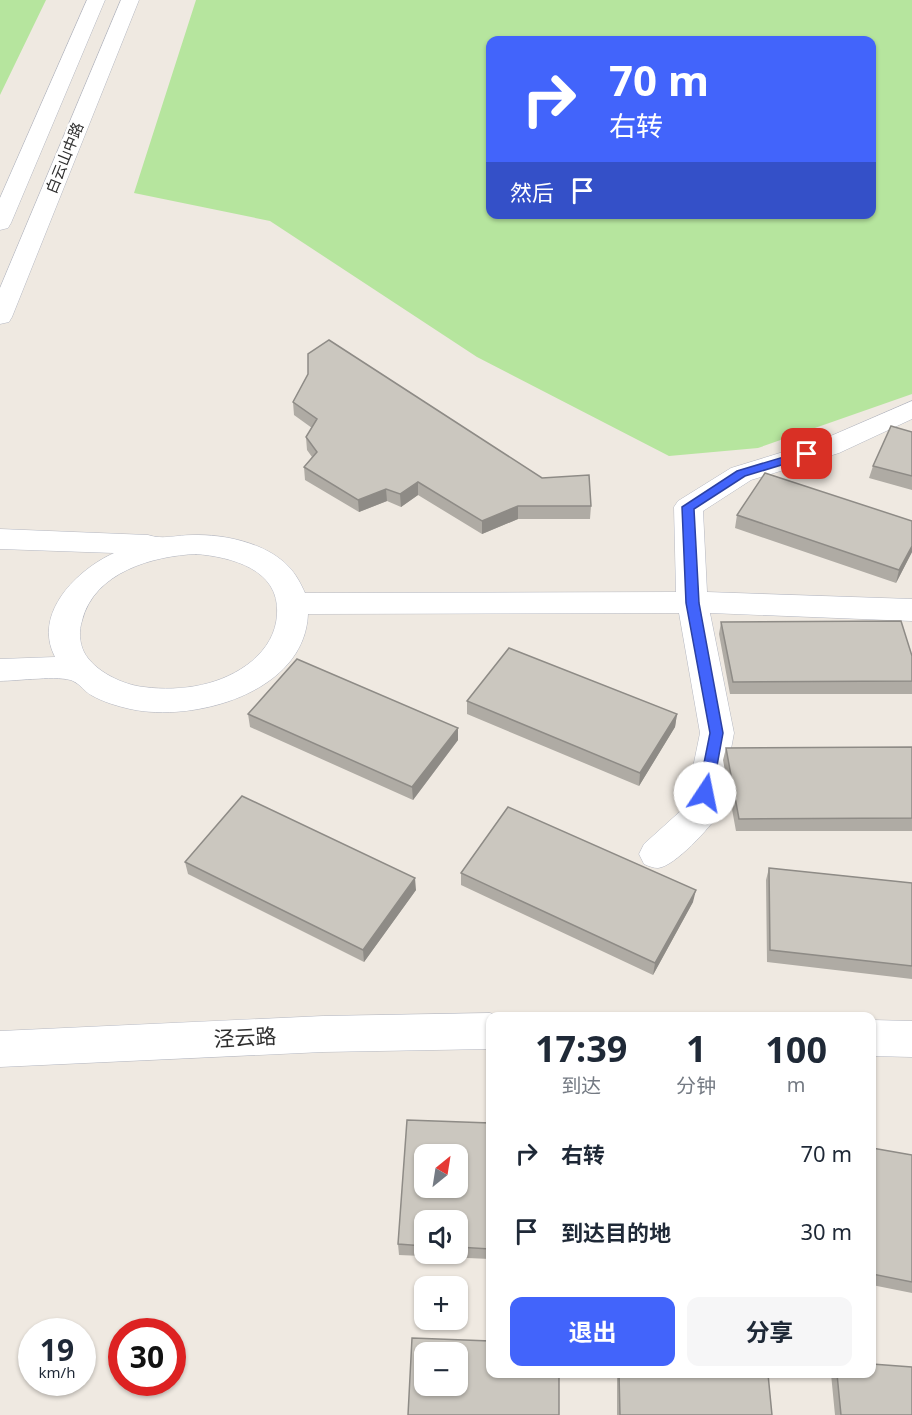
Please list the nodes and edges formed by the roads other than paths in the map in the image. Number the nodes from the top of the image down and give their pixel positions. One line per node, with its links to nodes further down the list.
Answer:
1 (96, 0): 3 (street, 白云山中路)
2 (130, 0): 4 (street, 白云山中路)
3 (0, 223)
4 (0, 317)
5 (912, 409): 8 (street)
6 (0, 539): 7 (street)
7 (164, 546): 9 (street); 12 (street)
8 (692, 603): 9 (street); 10 (street); 13 (street)
9 (294, 604): 12 (street)
10 (912, 610)
11 (0, 670): 12 (street)
12 (79, 670)
13 (657, 854)
14 (486, 1031): 17 (street, 泾云路)
15 (876, 1038): 16 (street)
16 (912, 1039)
17 (0, 1049)

